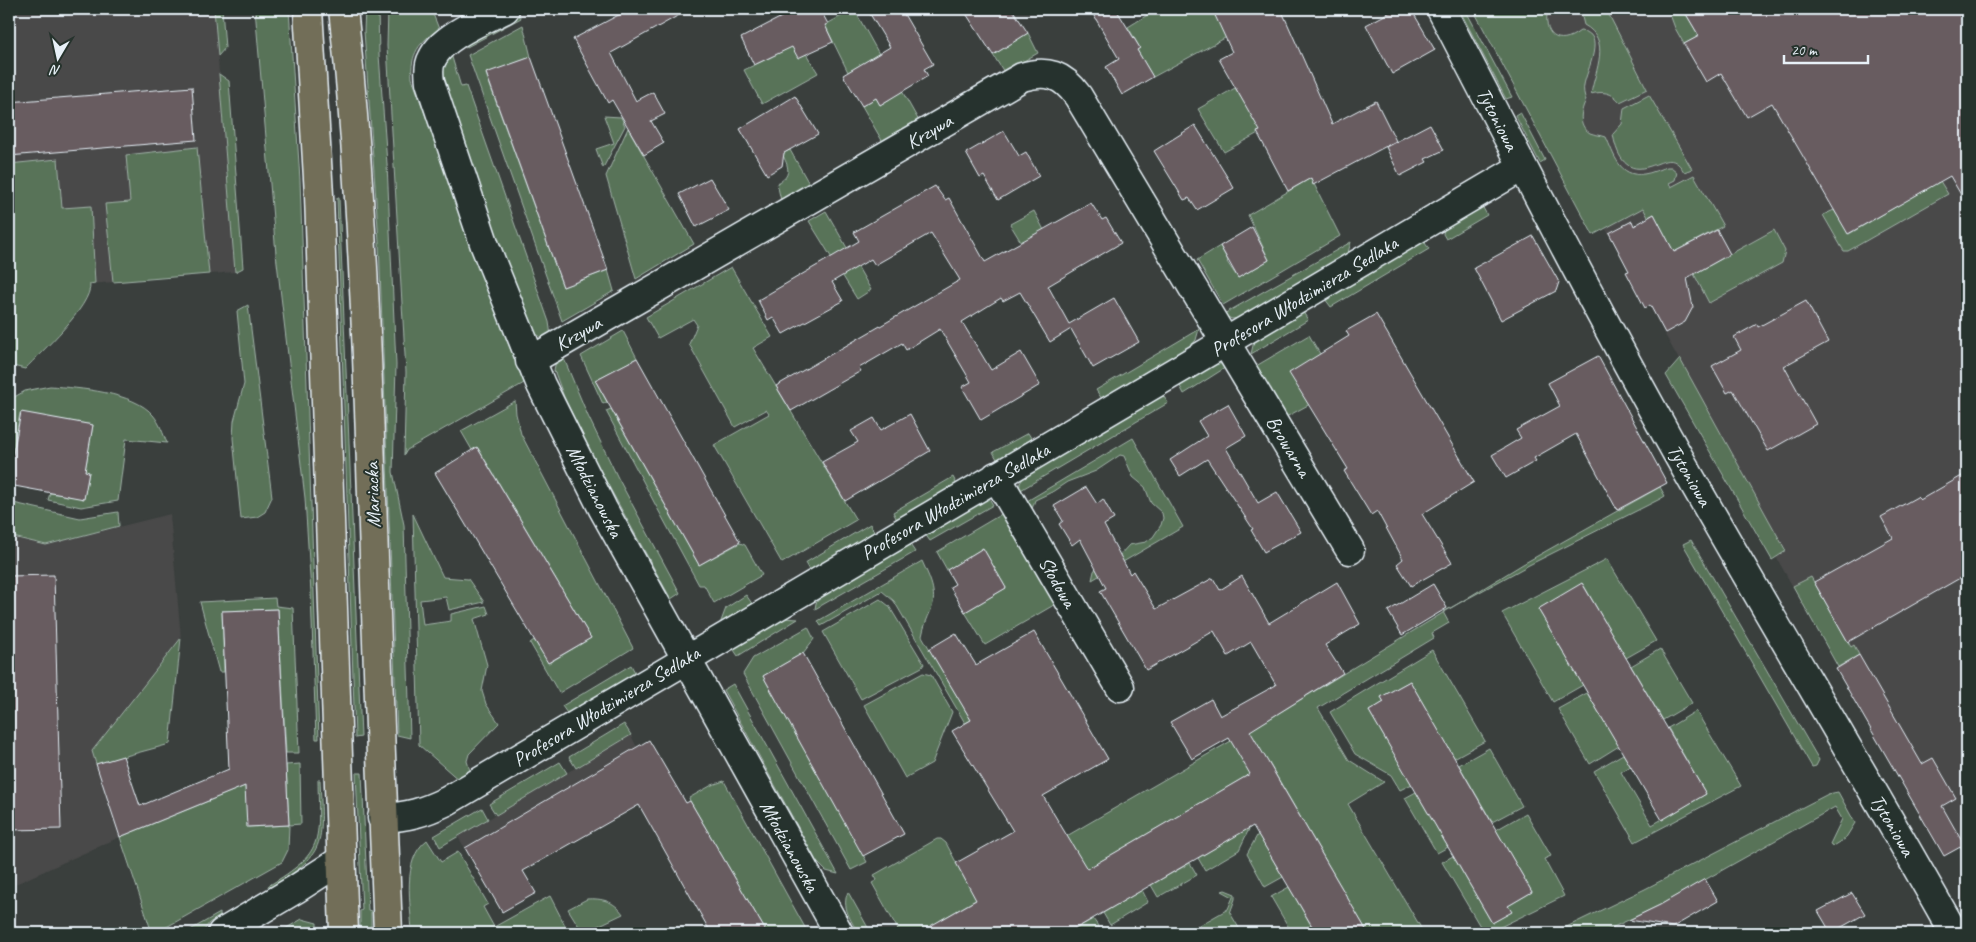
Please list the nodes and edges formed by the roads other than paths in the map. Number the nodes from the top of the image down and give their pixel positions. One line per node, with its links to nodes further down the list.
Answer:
1 (308, 9): 13 (main road)
2 (343, 9): 12 (main road, Mariacka)
3 (505, 9): 7 (street, Młodzianowska)
4 (1441, 9): 5 (street, Tytoniowa)
5 (1522, 167): 6 (street, Profesora Włodzimierza Sedlaka); 18 (street, Tytoniowa)
6 (1226, 342): 7 (street, Krzywa); 8 (street, Profesora Włodzimierza Sedlaka); 9 (street, Browarna)
7 (530, 361): 10 (street, Młodzianowska)
8 (996, 476): 10 (street, Profesora Włodzimierza Sedlaka); 11 (street, Słodowa)
9 (1350, 550)
10 (686, 660): 12 (street, Profesora Włodzimierza Sedlaka); 17 (street, Młodzianowska)
11 (1120, 687)
12 (382, 818): 16 (main road, Mariacka)
13 (341, 860): 14 (street); 15 (main road)
14 (222, 933)
15 (344, 933)
16 (388, 933)
17 (840, 933)
18 (1954, 933)

